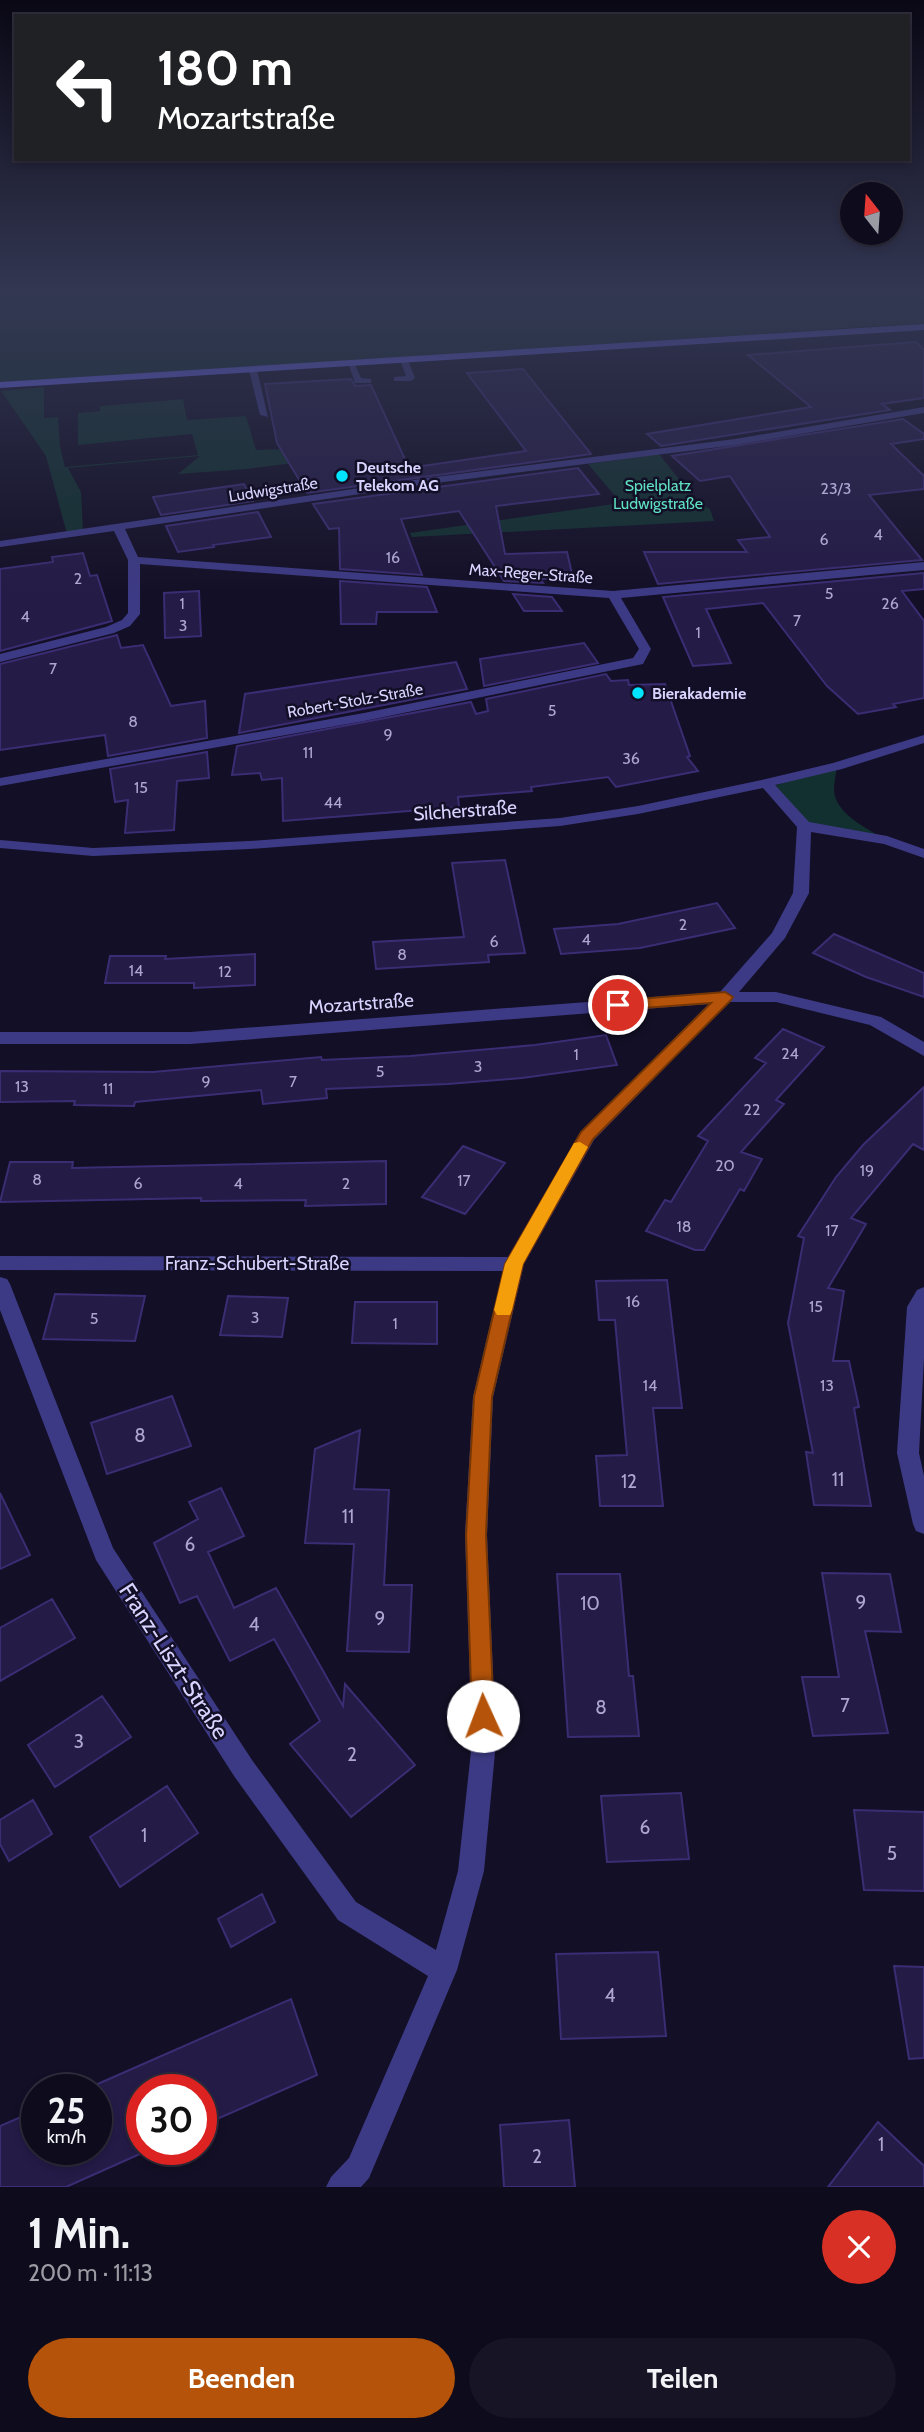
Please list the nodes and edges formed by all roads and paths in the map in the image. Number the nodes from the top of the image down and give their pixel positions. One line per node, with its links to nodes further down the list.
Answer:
1 (259, 391): 3 (lane)
2 (924, 410): 4 (street, Ludwigstraße)
3 (265, 415)
4 (119, 528): 5 (street, Ludwigstraße); 6 (street)
5 (0, 544)
6 (134, 560): 8 (street, Max-Reger-Straße); 9 (street)
7 (924, 566): 8 (street, Max-Reger-Straße)
8 (612, 595): 11 (street, Robert-Stolz-Straße)
9 (0, 658)
10 (924, 739): 12 (street, Silcherstraße)
11 (0, 782)
12 (766, 783): 13 (street); 14 (street, Silcherstraße)
13 (804, 826): 15 (street); 16 (street)
14 (0, 844)
15 (924, 854)
16 (725, 997): 17 (street, Mozartstraße); 18 (street, Mozartstraße); 20 (street)
17 (0, 1038)
18 (924, 1050)
19 (0, 1263): 20 (street, Franz-Schubert-Straße)
20 (514, 1264): 24 (street)
21 (0, 1284): 24 (street, Franz-Liszt-Straße)
22 (924, 1295): 23 (street)
23 (924, 1524)
24 (444, 1970): 25 (street)
25 (341, 2187)

